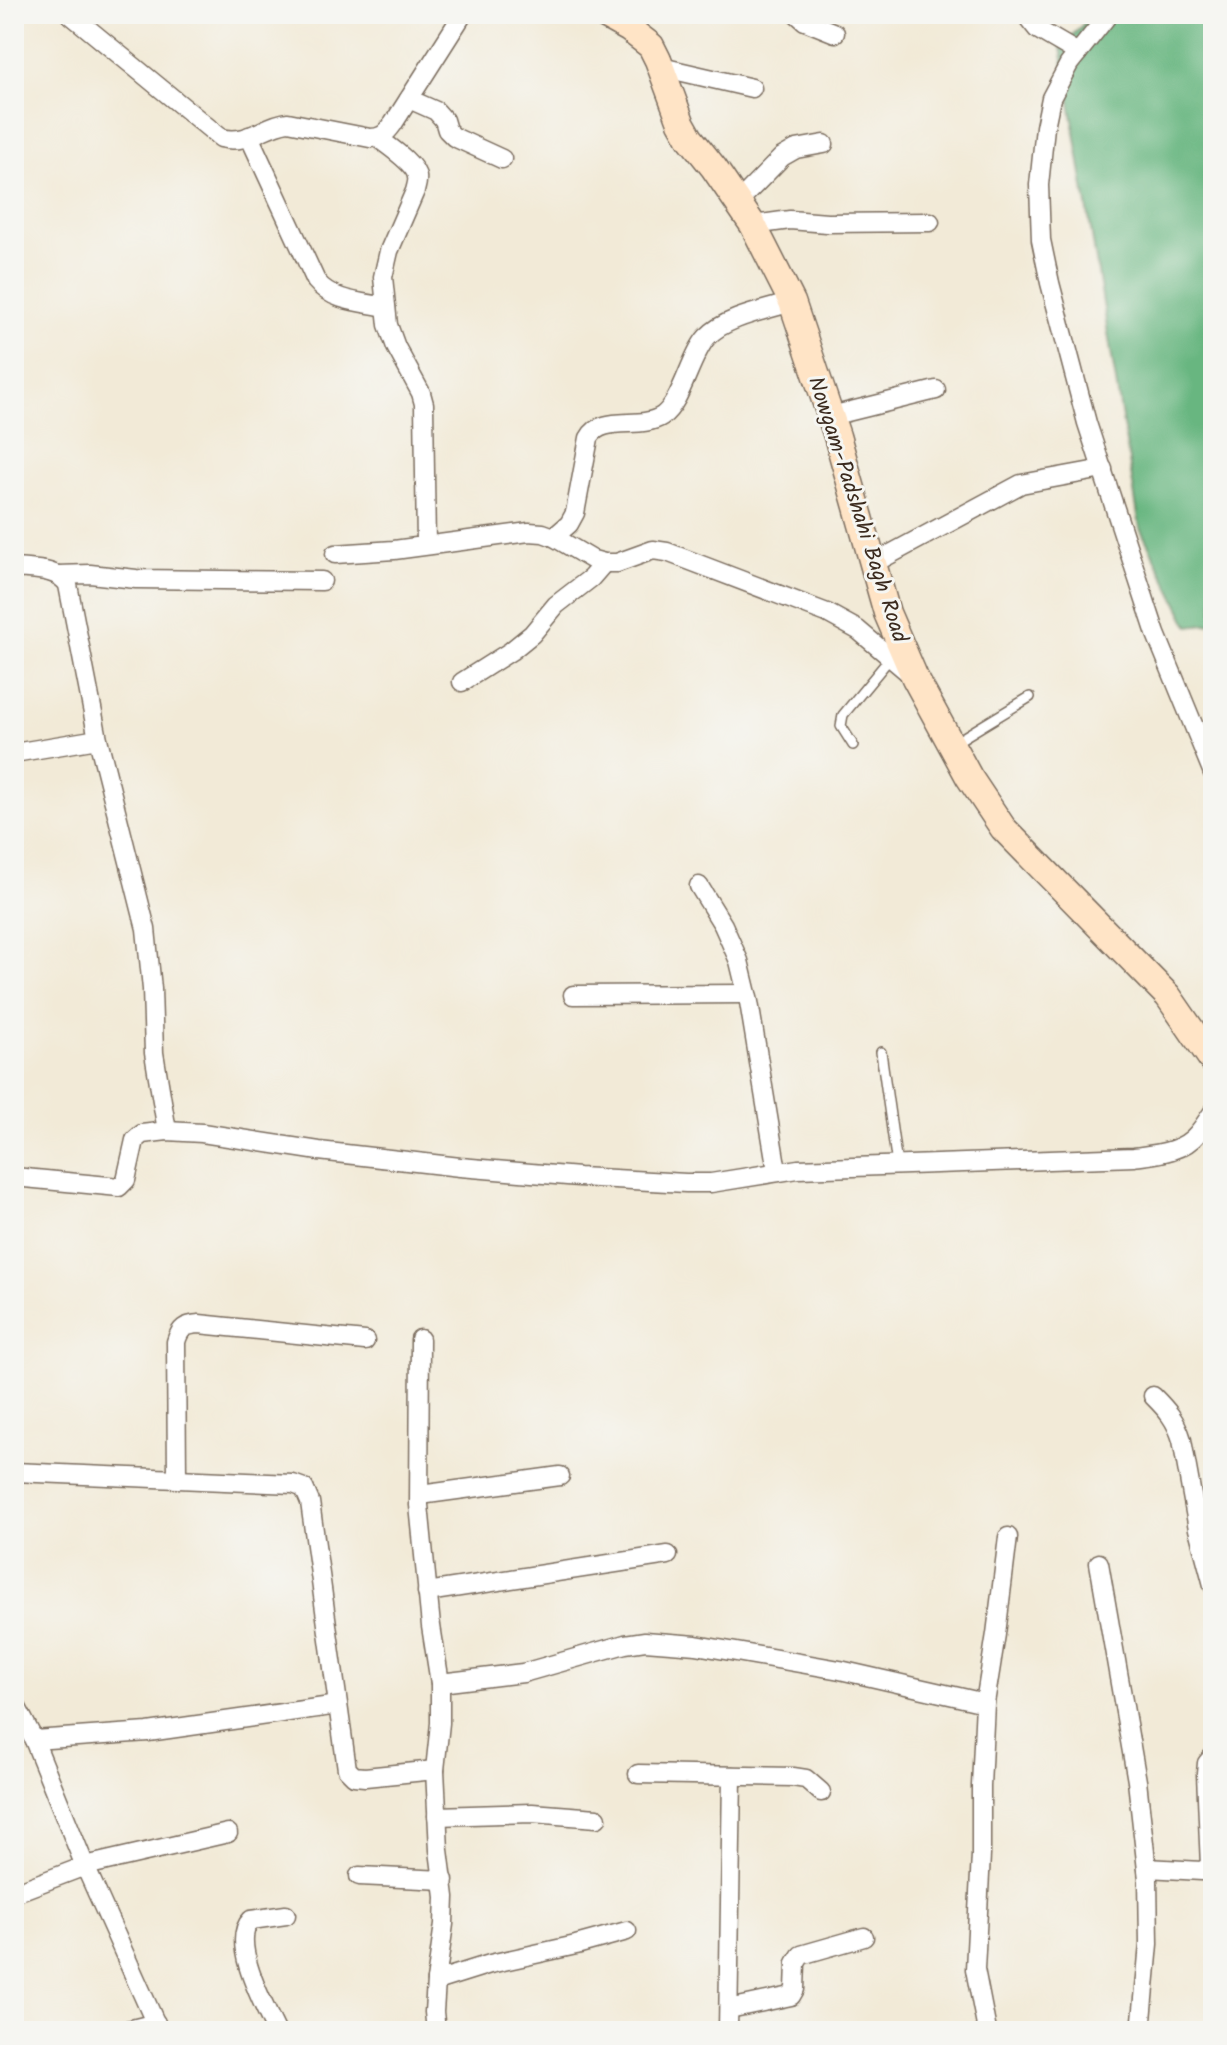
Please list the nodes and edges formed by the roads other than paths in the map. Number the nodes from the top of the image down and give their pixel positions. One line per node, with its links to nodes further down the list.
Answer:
1 (70, 14): 12 (street)
2 (463, 14): 11 (street)
3 (602, 14): 9 (main road, Nowgam-Padshahi Bagh Road)
4 (797, 14): 7 (street)
5 (1031, 14): 8 (street)
6 (1109, 14): 8 (street)
7 (835, 33)
8 (1078, 53): 23 (street)
9 (661, 67): 10 (street); 16 (main road, Nowgam-Padshahi Bagh Road)
10 (752, 88)
11 (409, 99): 13 (street); 15 (street)
12 (249, 136): 13 (street); 20 (street)
13 (378, 138): 20 (street)
14 (824, 144): 16 (street)
15 (502, 159)
16 (737, 203): 18 (main road, Nowgam-Padshahi Bagh Road)
17 (930, 222): 18 (street)
18 (753, 225): 19 (main road, Nowgam-Padshahi Bagh Road)
19 (792, 302): 22 (main road, Nowgam-Padshahi Bagh Road); 24 (street)
20 (386, 307): 25 (street)
21 (936, 390): 22 (street)
22 (831, 416): 28 (main road, Nowgam-Padshahi Bagh Road)
23 (1103, 469): 28 (street); 40 (street)
24 (554, 537): 25 (street); 27 (street)
25 (426, 545): 26 (street)
26 (335, 554)
27 (604, 563): 32 (street); 34 (street)
28 (874, 563): 33 (main road, Nowgam-Padshahi Bagh Road)
29 (14, 568): 30 (street)
30 (58, 575): 31 (street); 36 (street)
31 (322, 581)
32 (891, 657): 33 (street); 37 (lane)
33 (915, 678): 38 (main road, Nowgam-Padshahi Bagh Road)
34 (462, 682)
35 (1030, 697): 38 (lane)
36 (98, 739): 39 (street); 47 (street)
37 (853, 745)
38 (951, 745): 45 (main road, Nowgam-Padshahi Bagh Road)
39 (14, 753)
40 (1213, 773)
41 (699, 886): 42 (street)
42 (747, 994): 43 (street); 49 (street)
43 (573, 995)
44 (881, 1052): 48 (lane)
45 (1213, 1061)
46 (1213, 1112): 48 (street)
47 (167, 1131): 49 (street); 50 (street)
48 (897, 1165): 49 (street)
49 (777, 1171)
50 (14, 1177)
51 (420, 1339): 57 (street)
52 (365, 1341): 56 (street)
53 (1153, 1396): 61 (street)
54 (14, 1472): 56 (street)
55 (560, 1476): 57 (street)
56 (177, 1477): 66 (street)
57 (420, 1495): 62 (street)
58 (1008, 1537): 65 (street)
59 (668, 1555): 62 (street)
60 (1099, 1563): 77 (street)
61 (1213, 1585)
62 (427, 1592): 63 (street)
63 (440, 1683): 65 (street); 69 (street)
64 (14, 1702): 67 (street)
65 (985, 1703): 91 (street)
66 (338, 1705): 67 (street); 69 (street)
67 (34, 1740): 76 (street)
68 (1213, 1756): 77 (street)
69 (435, 1770): 73 (street)
70 (638, 1774): 71 (street)
71 (732, 1776): 72 (street); 85 (street)
72 (821, 1792)
73 (437, 1816): 74 (street); 79 (street)
74 (597, 1818)
75 (228, 1833): 76 (street)
76 (85, 1866): 80 (street); 86 (street)
77 (1147, 1868): 92 (street)
78 (359, 1876): 79 (street)
79 (444, 1880): 84 (street)
80 (14, 1893)
81 (286, 1915): 88 (street)
82 (627, 1931): 84 (street)
83 (864, 1937): 85 (street)
84 (436, 1981): 89 (street)
85 (729, 2009): 90 (street)
86 (157, 2027): 87 (street)
87 (124, 2031)
88 (276, 2031)
89 (436, 2031)
90 (728, 2031)
91 (987, 2031)
92 (1141, 2031)

